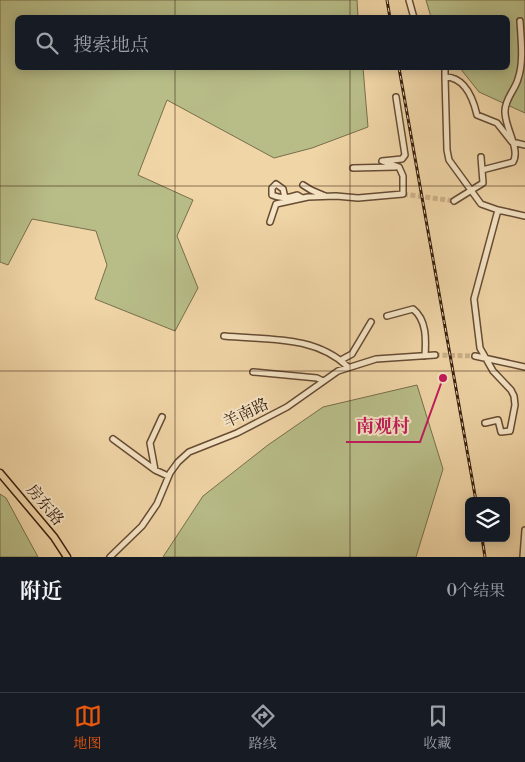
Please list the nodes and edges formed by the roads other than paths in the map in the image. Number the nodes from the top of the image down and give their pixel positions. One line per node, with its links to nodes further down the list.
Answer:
1 (409, 0): 2 (street)
2 (413, 15)
3 (520, 21): 7 (street)
4 (445, 70): 5 (street)
5 (445, 77): 7 (street); 14 (street)
6 (396, 97): 10 (street)
7 (512, 142): 8 (street); 12 (street)
8 (525, 145)
9 (481, 157): 12 (street)
10 (399, 167): 11 (street); 15 (street)
11 (354, 168)
12 (482, 170): 14 (street)
13 (303, 185): 15 (street)
14 (469, 190): 18 (street); 19 (street)
15 (330, 197): 17 (street)
16 (285, 198): 17 (street)
17 (302, 198): 21 (street)
18 (454, 201)
19 (498, 210): 20 (street); 28 (street)
20 (525, 216)
21 (270, 222)
22 (387, 316): 26 (street)
23 (371, 322): 29 (street)
24 (224, 336): 29 (street)
25 (435, 355): 26 (street, 羊南路)
26 (425, 356): 30 (street, 羊南路)
27 (475, 356): 28 (street)
28 (485, 357): 31 (street); 35 (street)
29 (341, 360): 30 (street)
30 (348, 367): 33 (street, 羊南路)
31 (525, 367)
32 (253, 372): 33 (street)
33 (323, 381): 39 (street, 羊南路)
34 (162, 417): 37 (street)
35 (485, 423)
36 (114, 439): 37 (street)
37 (155, 470): 39 (street)
38 (0, 473): 41 (main road, 房东路)
39 (168, 476): 42 (street, 羊南路)
40 (525, 530): 43 (street)
41 (67, 557)
42 (110, 557)
43 (524, 557)

